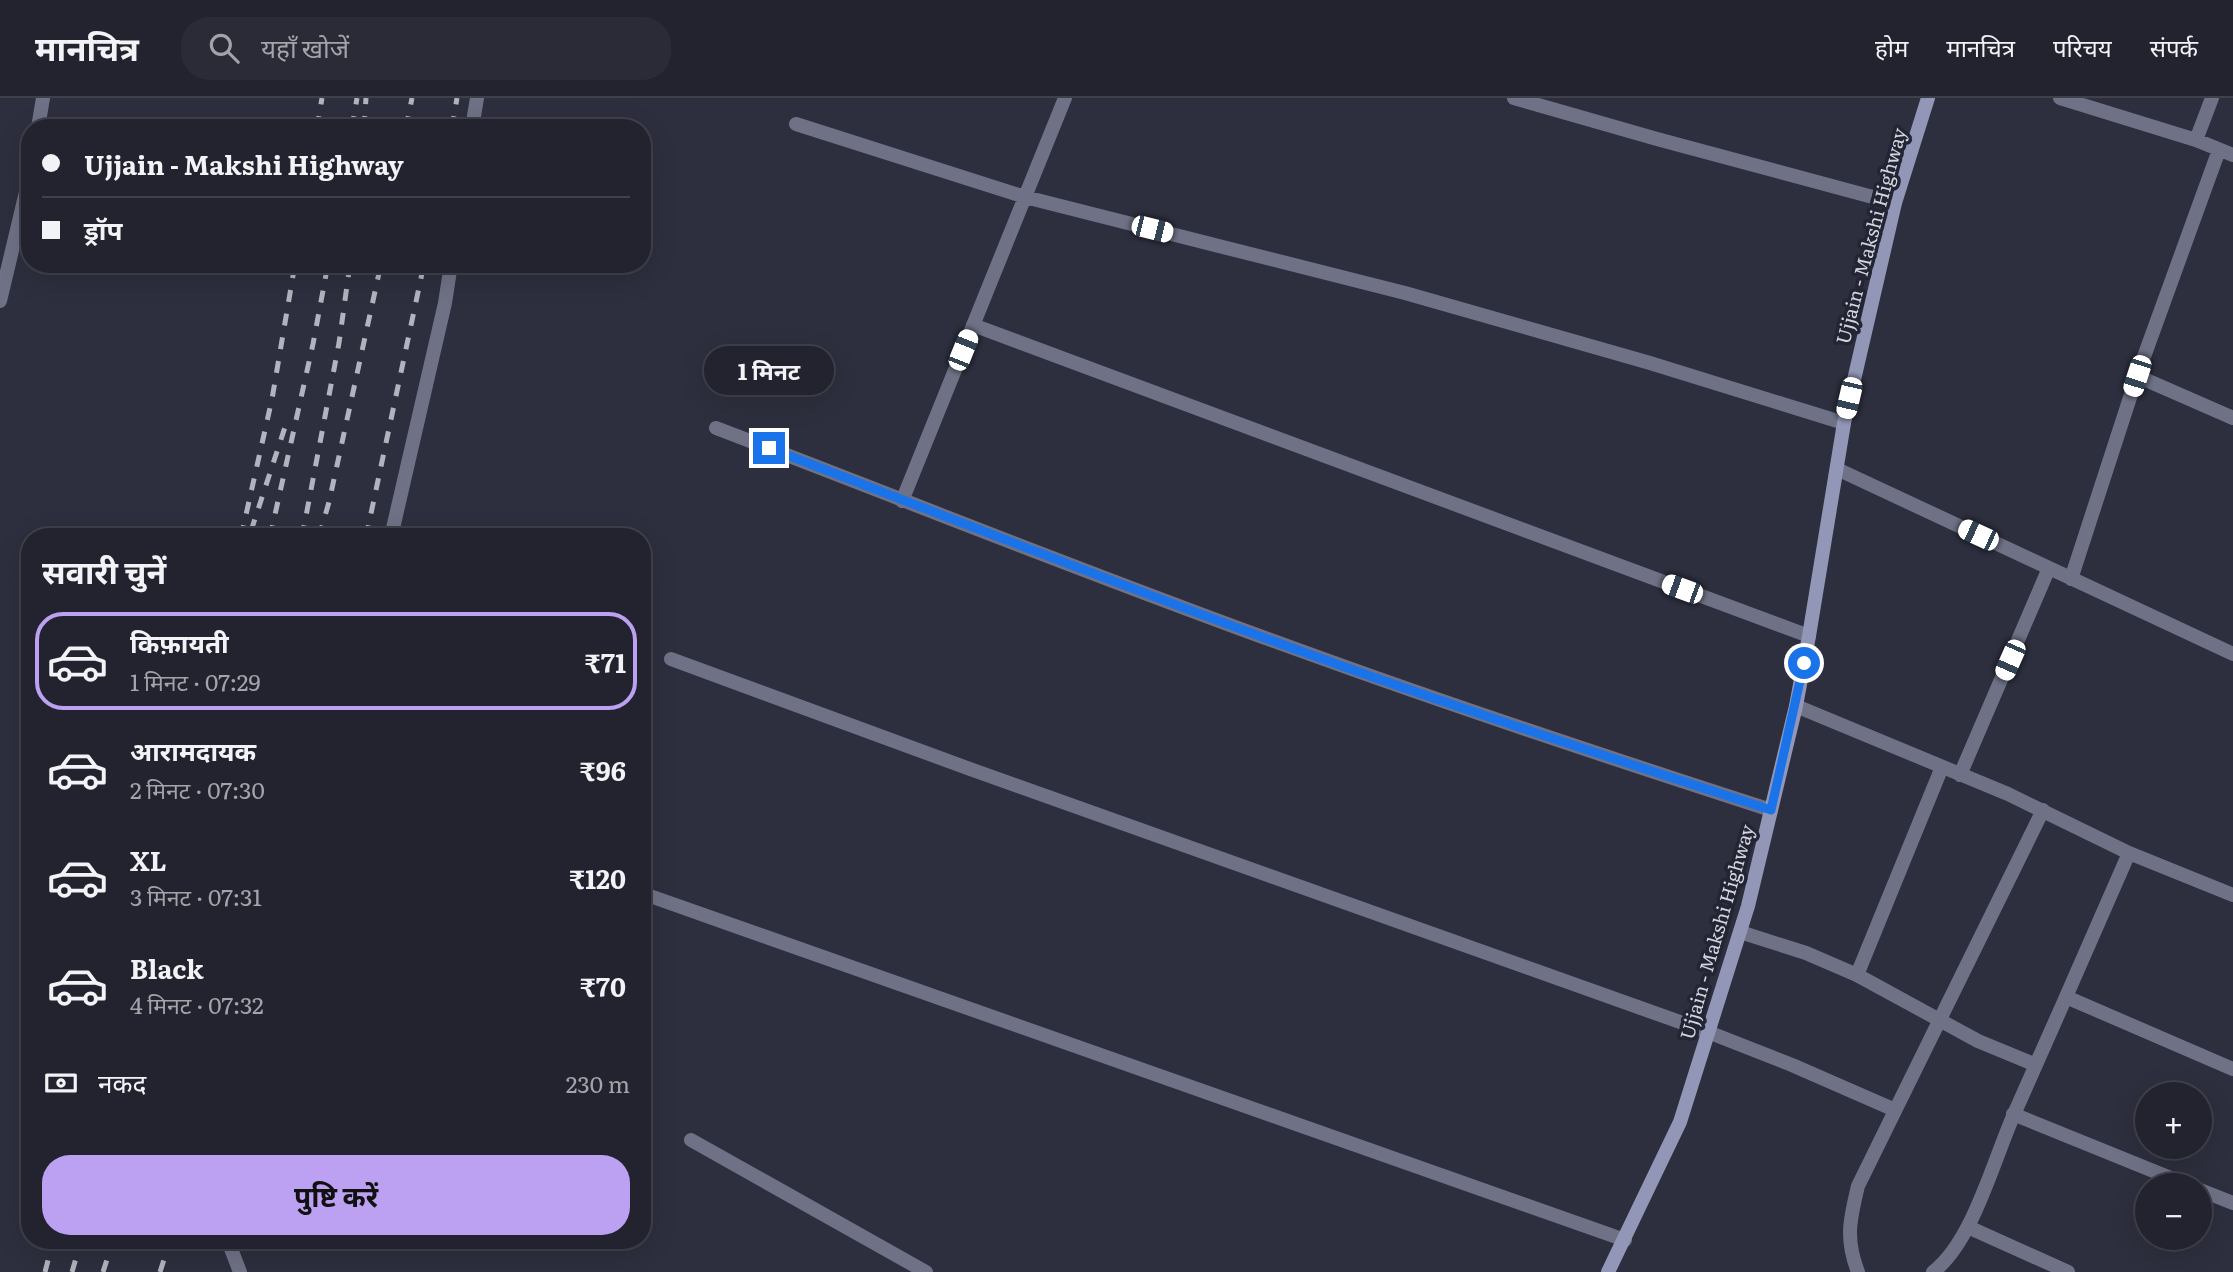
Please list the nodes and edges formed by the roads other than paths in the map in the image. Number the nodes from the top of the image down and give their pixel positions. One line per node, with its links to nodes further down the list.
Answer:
1 (43, 98): 8 (street)
2 (477, 98): 9 (street)
3 (1065, 98): 13 (street)
4 (1514, 98): 14 (street)
5 (1928, 98): 14 (main road, Ujjain - Makshi Highway)
6 (2060, 98): 11 (street)
7 (2212, 98): 11 (street)
8 (40, 119)
9 (474, 119)
10 (796, 124): 13 (street)
11 (2196, 140): 12 (street)
12 (2226, 153): 19 (street)
13 (1025, 197): 18 (street); 21 (street)
14 (1895, 203): 21 (main road, Ujjain - Makshi Highway)
15 (21, 213): 17 (street)
16 (450, 273): 25 (street)
17 (0, 301)
18 (973, 325): 24 (street); 28 (street)
19 (2137, 376): 20 (street); 27 (street)
20 (2233, 418)
21 (1844, 423): 23 (main road, Ujjain - Makshi Highway)
22 (716, 428): 24 (street)
23 (1837, 469): 26 (street); 28 (main road, Ujjain - Makshi Highway)
24 (902, 501): 34 (street)
25 (393, 528)
26 (2049, 568): 27 (street); 33 (street)
27 (2071, 579): 29 (street)
28 (1809, 636): 31 (main road, Ujjain - Makshi Highway)
29 (2233, 654)
30 (671, 659): 43 (street)
31 (1796, 706): 32 (street); 34 (main road, Ujjain - Makshi Highway)
32 (1942, 767): 33 (street); 40 (street)
33 (1960, 775): 35 (street)
34 (1771, 810): 39 (main road, Ujjain - Makshi Highway)
35 (2043, 810): 36 (street); 42 (street)
36 (2129, 853): 37 (street); 41 (street)
37 (2233, 895)
38 (651, 896): 53 (street)
39 (1740, 932): 40 (street); 43 (main road, Ujjain - Makshi Highway)
40 (1857, 975): 42 (street)
41 (2067, 998): 44 (street); 45 (street)
42 (1940, 1020): 44 (street); 46 (street)
43 (1708, 1032): 46 (street); 53 (main road, Ujjain - Makshi Highway)
44 (2036, 1065): 47 (street)
45 (2233, 1069)
46 (1895, 1110): 58 (street)
47 (2014, 1114): 49 (street); 52 (street)
48 (691, 1140): 56 (street)
49 (2159, 1173)
50 (2212, 1195): 51 (street)
51 (2233, 1203)
52 (1968, 1227): 59 (street); 60 (street)
53 (1625, 1240): 57 (main road, Ujjain - Makshi Highway)
54 (231, 1249): 55 (street)
55 (240, 1272)
56 (926, 1272)
57 (1608, 1272)
58 (1858, 1272)
59 (1933, 1272)
60 (2067, 1272)

